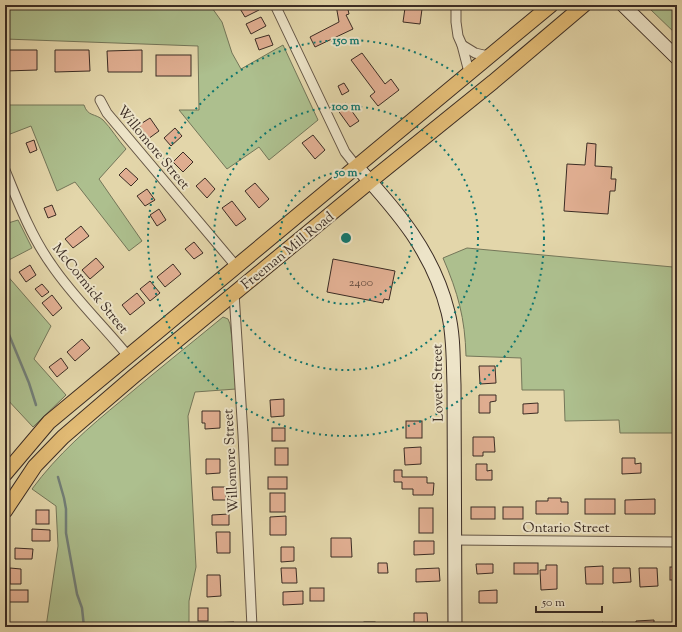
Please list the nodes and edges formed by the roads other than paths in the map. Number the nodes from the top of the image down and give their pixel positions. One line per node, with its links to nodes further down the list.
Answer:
1 (275, 5): 11 (street)
2 (455, 5): 6 (street)
3 (551, 5): 7 (main road, Freeman Mill Road)
4 (584, 5): 13 (main road, Freeman Mill Road)
5 (624, 5): 8 (street)
6 (462, 45): 7 (street); 9 (street)
7 (488, 56): 9 (main road, Freeman Mill Road)
8 (677, 58)
9 (469, 72): 11 (main road, Freeman Mill Road)
10 (100, 100): 14 (street, Willomore Street)
11 (357, 167): 13 (street, Lovett Street); 14 (main road, Freeman Mill Road)
12 (5, 170): 16 (street, McCormick Street)
13 (370, 182): 15 (main road, Freeman Mill Road); 19 (street, Lovett Street)
14 (236, 266): 16 (main road, Freeman Mill Road)
15 (234, 293): 18 (main road, Freeman Mill Road); 21 (street, Willomore Street)
16 (128, 356): 17 (main road, Freeman Mill Road)
17 (5, 474)
18 (5, 510)
19 (454, 540): 20 (street, Ontario Street); 22 (street, Lovett Street)
20 (677, 542)
21 (252, 627)
22 (455, 627)

